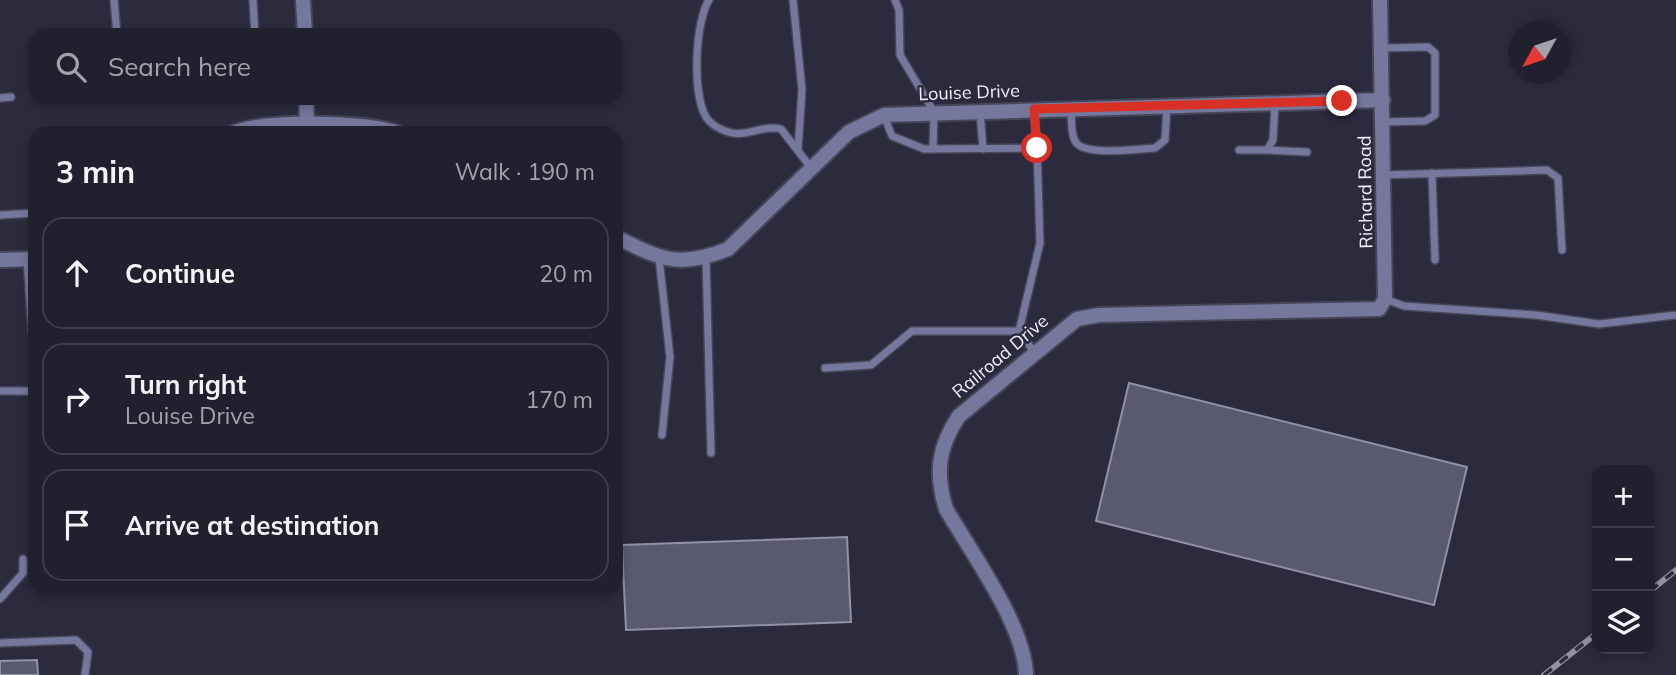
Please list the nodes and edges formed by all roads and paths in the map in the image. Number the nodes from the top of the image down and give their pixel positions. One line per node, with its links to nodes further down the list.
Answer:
1 (114, 0): 8 (lane)
2 (253, 0): 9 (lane)
3 (303, 0): 10 (street)
4 (709, 0): 28 (lane)
5 (793, 0): 28 (lane)
6 (895, 0): 21 (lane)
7 (1380, 0): 11 (street, Richard Road)
8 (116, 28)
9 (255, 28)
10 (304, 28)
11 (1382, 48): 14 (street, Richard Road); 23 (lane)
12 (11, 97): 13 (lane)
13 (0, 98)
14 (1383, 100): 15 (street, Louise Drive); 23 (street, Richard Road)
15 (1275, 104): 17 (street, Louise Drive); 32 (lane)
16 (306, 105): 24 (street)
17 (1167, 106): 18 (street, Louise Drive); 18 (lane)
18 (1071, 107): 19 (street, Louise Drive)
19 (1034, 109): 20 (street, Louise Drive); 27 (lane)
20 (980, 110): 21 (street, Louise Drive); 30 (lane)
21 (934, 112): 22 (street, Louise Drive); 29 (lane)
22 (884, 115): 29 (lane); 34 (street, Louise Drive)
23 (1383, 122): 36 (street, Richard Road)
24 (307, 126)
25 (345, 126): 26 (street)
26 (363, 126)
27 (1037, 148): 30 (lane); 48 (lane)
28 (798, 149): 34 (lane)
29 (933, 149): 30 (lane)
30 (982, 149)
31 (1239, 150): 32 (lane)
32 (1267, 150): 33 (lane)
33 (1307, 152)
34 (811, 169): 42 (street, Louise Drive)
35 (1432, 173): 36 (lane); 40 (lane); 45 (lane)
36 (1384, 175): 46 (street, Richard Road)
37 (28, 213): 38 (lane)
38 (0, 215)
39 (623, 240): 41 (street, Louise Drive)
40 (1562, 250)
41 (659, 258): 42 (street, Louise Drive); 53 (lane)
42 (706, 258): 54 (lane)
43 (28, 259): 44 (street)
44 (0, 260)
45 (1435, 260)
46 (1385, 299): 47 (lane); 49 (street, Railroad Drive)
47 (1676, 315)
48 (1019, 331): 49 (lane); 50 (lane)
49 (1034, 352): 59 (street, Railroad Drive)
50 (825, 368)
51 (0, 391): 52 (lane)
52 (28, 391)
53 (662, 435)
54 (711, 453)
55 (23, 559): 56 (lane)
56 (0, 599)
57 (0, 643): 58 (lane)
58 (85, 675)
59 (1026, 675)

